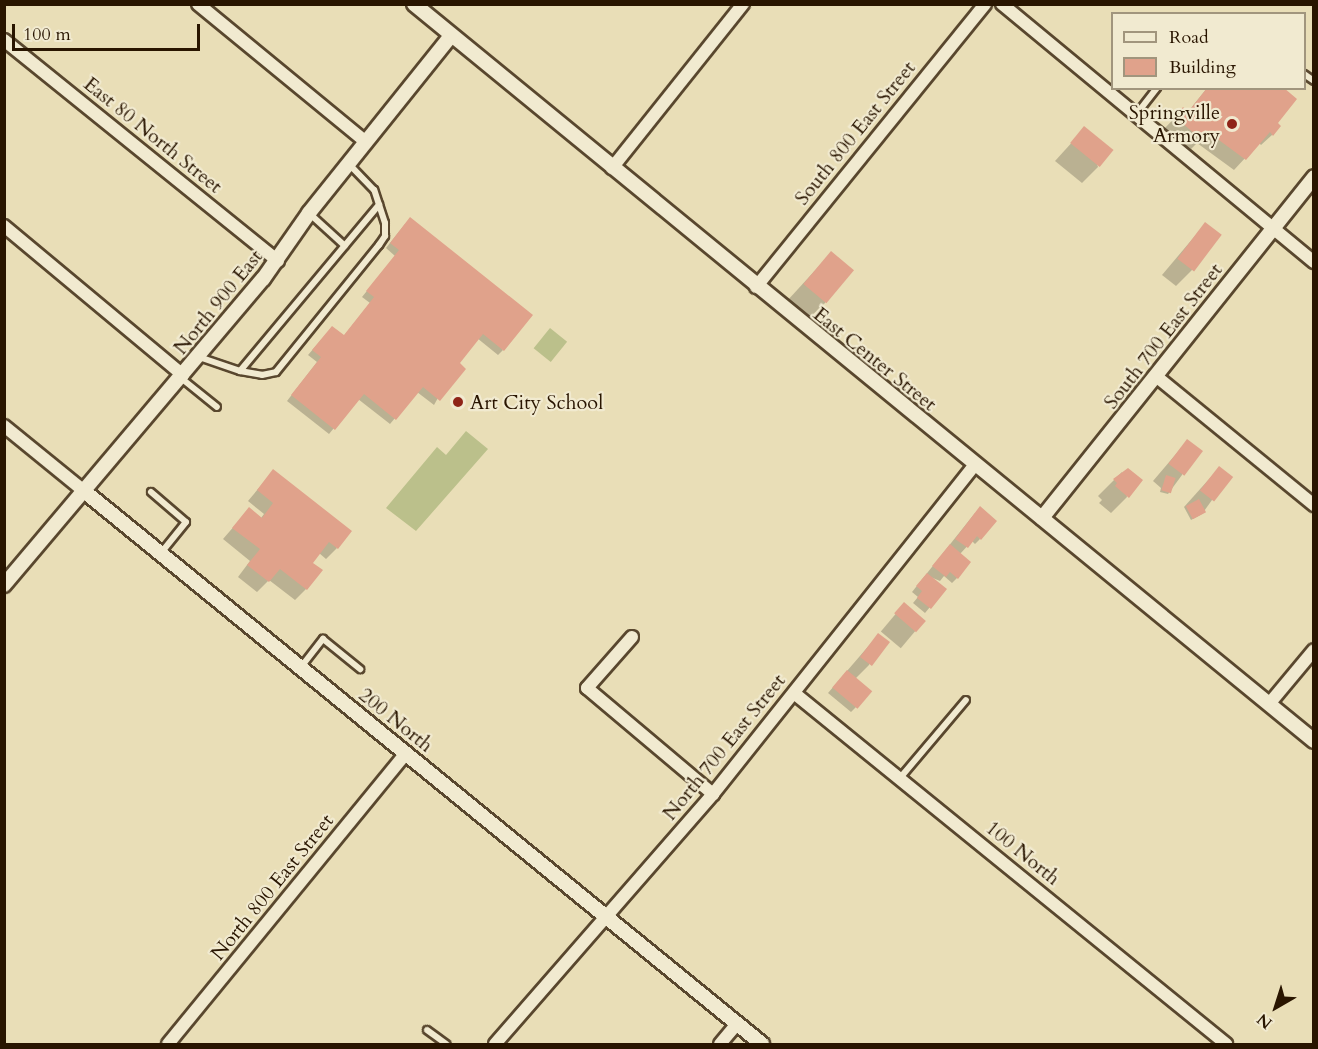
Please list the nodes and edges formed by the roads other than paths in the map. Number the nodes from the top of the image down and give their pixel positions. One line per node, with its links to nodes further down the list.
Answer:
1 (198, 4): 10 (street)
2 (414, 4): 6 (street, East Center Street)
3 (743, 4): 12 (street)
4 (985, 4): 21 (street, South 800 East Street)
5 (1002, 4): 9 (street)
6 (451, 36): 10 (street, North 900 East); 12 (street, East Center Street)
7 (4, 40): 19 (street, East 80 North Street)
8 (1155, 90): 9 (lane)
9 (1135, 116): 17 (street)
10 (365, 141): 11 (street, North 900 East)
11 (348, 163): 14 (lane); 15 (street, North 900 East)
12 (612, 168): 21 (street, East Center Street)
13 (1314, 177): 17 (street, South 700 East Street)
14 (379, 205): 18 (lane); 23 (lane)
15 (309, 213): 18 (lane); 19 (street, North 900 East)
16 (4, 226): 24 (street)
17 (1273, 229): 20 (street); 25 (street, South 700 East Street)
18 (345, 246): 23 (lane)
19 (278, 261): 22 (street, North 900 East)
20 (1314, 262)
21 (756, 287): 28 (street, East Center Street)
22 (199, 357): 23 (lane); 24 (street, North 900 East)
23 (240, 371)
24 (182, 376): 26 (lane); 29 (street, North 900 East)
25 (1157, 377): 31 (street); 32 (street, South 700 East Street)
26 (217, 407)
27 (4, 426): 29 (street, 200 North)
28 (974, 466): 32 (street, East Center Street); 39 (street, North 700 East Street)
29 (84, 491): 33 (street, 200 North); 34 (street, North 900 East)
30 (151, 492): 33 (lane)
31 (1314, 504)
32 (1041, 518): 41 (street, East Center Street)
33 (161, 554): 37 (street, 200 North)
34 (4, 585)
35 (632, 637): 45 (street)
36 (1314, 650): 41 (street)
37 (301, 667): 38 (lane); 43 (street, 200 North)
38 (360, 669)
39 (794, 693): 44 (street, 100 North); 45 (street, North 700 East Street)
40 (966, 700): 44 (lane)
41 (1269, 704): 42 (street, East Center Street)
42 (1314, 741)
43 (406, 753): 46 (street, 200 North); 49 (street, North 800 East Street)
44 (900, 778): 54 (street, 100 North)
45 (713, 794): 46 (street, North 700 East Street)
46 (606, 918): 47 (street, 200 North); 51 (street, North 700 East Street)
47 (737, 1024): 52 (street); 53 (street, 200 North)
48 (427, 1030): 50 (lane)
49 (168, 1044)
50 (446, 1044)
51 (495, 1044)
52 (720, 1044)
53 (762, 1044)
54 (1226, 1044)

